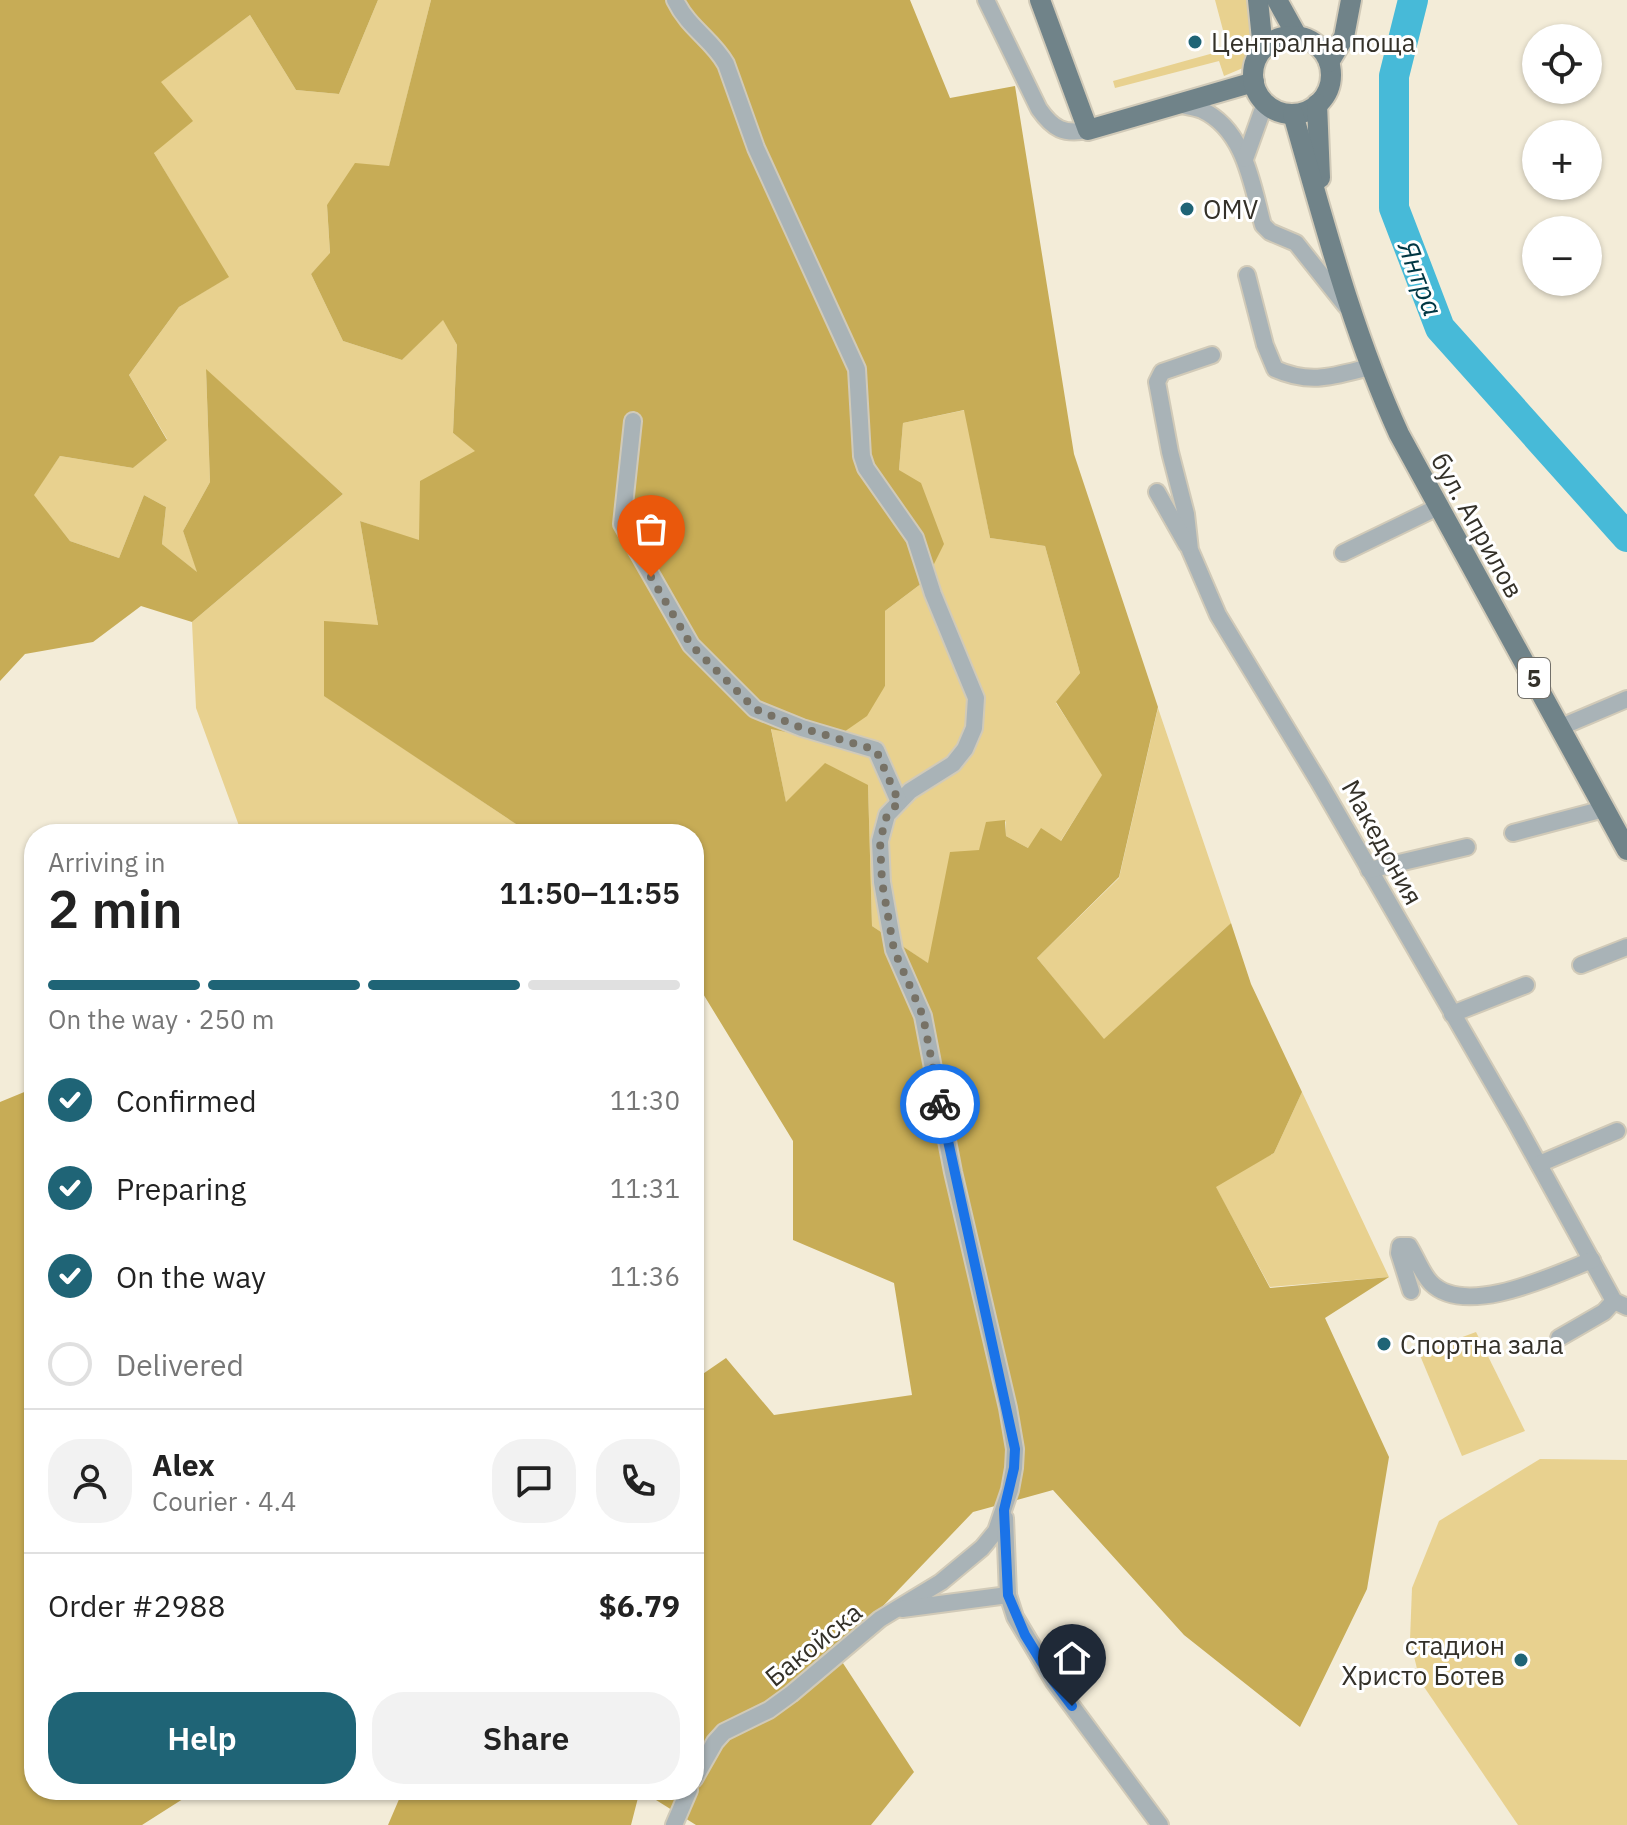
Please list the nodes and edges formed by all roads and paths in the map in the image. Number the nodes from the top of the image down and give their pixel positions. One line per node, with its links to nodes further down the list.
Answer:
1 (675, 0): 29 (street)
2 (986, 0): 15 (street)
3 (1040, 0): 15 (main road)
4 (1258, 0): 8 (main road)
5 (1277, 0): 7 (main road)
6 (1351, 0): 9 (main road, 5)
7 (1297, 36): 8 (main road); 9 (main road)
8 (1263, 49): 10 (main road)
9 (1329, 62): 13 (main road, 5)
10 (1254, 82): 11 (main road); 12 (main road)
11 (1265, 103): 14 (main road); 16 (street)
12 (1177, 104): 15 (main road); 16 (street)
13 (1317, 104): 14 (main road); 17 (main road, бул. Априлов / 5)
14 (1293, 114): 17 (main road, бул. Априлов / 5)
15 (1088, 130)
16 (1245, 159): 19 (street)
17 (1321, 210): 19 (main road, бул. Априлов / 5)
18 (1247, 275): 21 (street)
19 (1349, 309): 21 (main road, бул. Априлов / 5)
20 (1212, 355): 25 (street, Македония)
21 (1370, 367): 24 (main road, бул. Априлов / 5)
22 (633, 421): 29 (street)
23 (1157, 492): 25 (street)
24 (1438, 507): 26 (street); 28 (main road, бул. Априлов / 5)
25 (1190, 550): 34 (street, Македония)
26 (1343, 553)
27 (1627, 699): 28 (street)
28 (1561, 727): 30 (main road, бул. Априлов / 5)
29 (899, 802): 45 (street)
30 (1604, 809): 31 (street); 33 (main road, бул. Априлов / 5)
31 (1513, 833)
32 (1467, 847): 34 (street)
33 (1627, 850)
34 (1369, 870): 38 (street, Македония)
35 (1627, 947): 36 (street)
36 (1581, 965)
37 (1526, 985): 38 (street)
38 (1452, 1014): 40 (street, Македония)
39 (1617, 1131): 40 (street)
40 (1539, 1164): 41 (street, Македония)
41 (1592, 1260): 42 (street); 43 (street, Македония)
42 (1411, 1291)
43 (1620, 1305): 44 (street)
44 (1559, 1338)
45 (1004, 1510): 46 (street); 47 (street, Бакойска)
46 (1008, 1595): 47 (street); 51 (street)
47 (896, 1610): 48 (street, Бакойска)
48 (704, 1761)
49 (685, 1800): 50 (street)
50 (674, 1825)
51 (1160, 1825)

